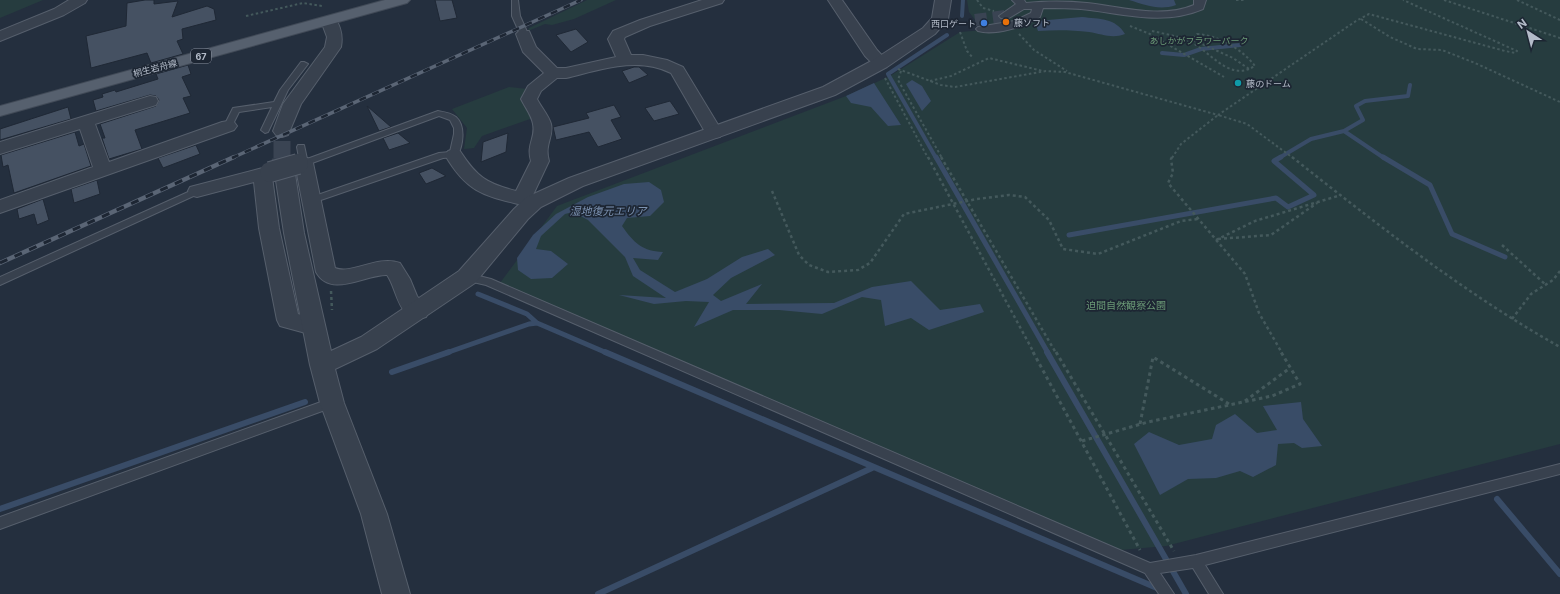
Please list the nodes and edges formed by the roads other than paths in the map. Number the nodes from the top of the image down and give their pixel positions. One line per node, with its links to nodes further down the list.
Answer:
1 (80, 0): 14 (street)
2 (402, 0): 10 (main road, 桐生岩舟線 / 67)
3 (515, 0): 13 (lane)
4 (717, 0): 15 (street)
5 (835, 0): 17 (street)
6 (943, 0): 17 (street)
7 (1200, 0): 9 (street)
8 (1020, 2): 9 (street); 11 (street)
9 (1038, 6): 12 (street)
10 (326, 13): 21 (main road, 桐生岩舟線 / 67); 25 (street)
11 (1005, 16)
12 (982, 29)
13 (524, 34): 18 (street)
14 (0, 36)
15 (625, 60): 18 (street); 26 (street)
16 (304, 64): 20 (lane)
17 (879, 64): 26 (street)
18 (553, 73): 33 (street)
19 (150, 101): 22 (street)
20 (277, 104): 23 (lane); 24 (lane)
21 (0, 111)
22 (86, 122): 27 (street); 30 (street)
23 (228, 126): 30 (street)
24 (265, 130)
25 (282, 131)
26 (714, 133): 33 (street)
27 (0, 148)
28 (454, 155): 29 (lane); 32 (lane); 33 (street)
29 (287, 166): 31 (street); 32 (street); 38 (street)
30 (103, 170): 34 (street)
31 (197, 191): 36 (lane)
32 (312, 200): 37 (street)
33 (528, 200): 35 (street)
34 (0, 206)
35 (467, 277): 37 (street); 43 (lane)
36 (0, 281)
37 (418, 311): 38 (street)
38 (322, 365): 39 (street)
39 (332, 403): 41 (lane); 44 (street)
40 (1560, 469): 42 (lane)
41 (0, 523)
42 (1196, 561): 43 (lane); 46 (lane)
43 (1150, 569): 45 (lane)
44 (396, 594)
45 (1167, 594)
46 (1216, 594)

